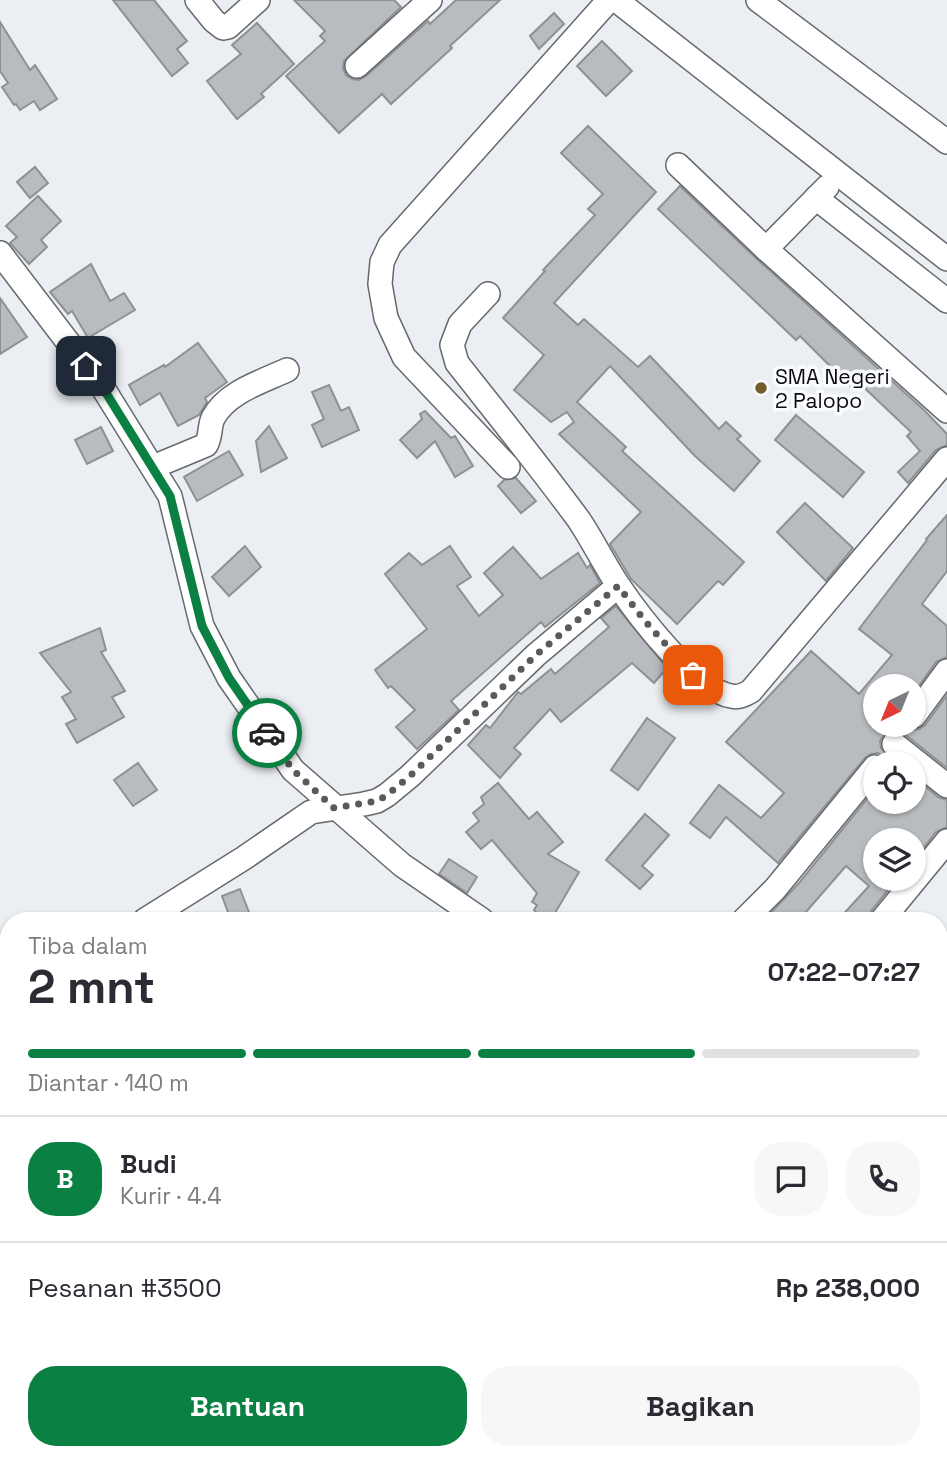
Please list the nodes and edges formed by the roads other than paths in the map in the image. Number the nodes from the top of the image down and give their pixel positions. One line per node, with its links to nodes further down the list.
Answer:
1 (197, 0): 2 (street)
2 (258, 0)
3 (430, 0): 7 (street)
4 (609, 0): 21 (street)
5 (616, 0): 10 (street)
6 (758, 0): 8 (street)
7 (357, 66)
8 (947, 142)
9 (678, 165): 12 (street)
10 (839, 175): 11 (street); 14 (street)
11 (816, 198): 12 (street); 16 (street)
12 (766, 248): 18 (street)
13 (0, 253): 20 (street)
14 (947, 259)
15 (488, 294): 22 (street)
16 (947, 301)
17 (287, 370): 20 (street)
18 (947, 411)
19 (947, 459): 22 (street)
20 (153, 467): 30 (street)
21 (508, 467)
22 (618, 586): 30 (street)
23 (947, 671): 24 (street)
24 (926, 700)
25 (899, 737): 26 (street)
26 (894, 744): 27 (street); 29 (street)
27 (888, 751)
28 (863, 782): 34 (street)
29 (947, 786)
30 (334, 808): 32 (street); 33 (street)
31 (947, 841): 35 (street)
32 (158, 912)
33 (470, 912)
34 (752, 912)
35 (895, 912)

